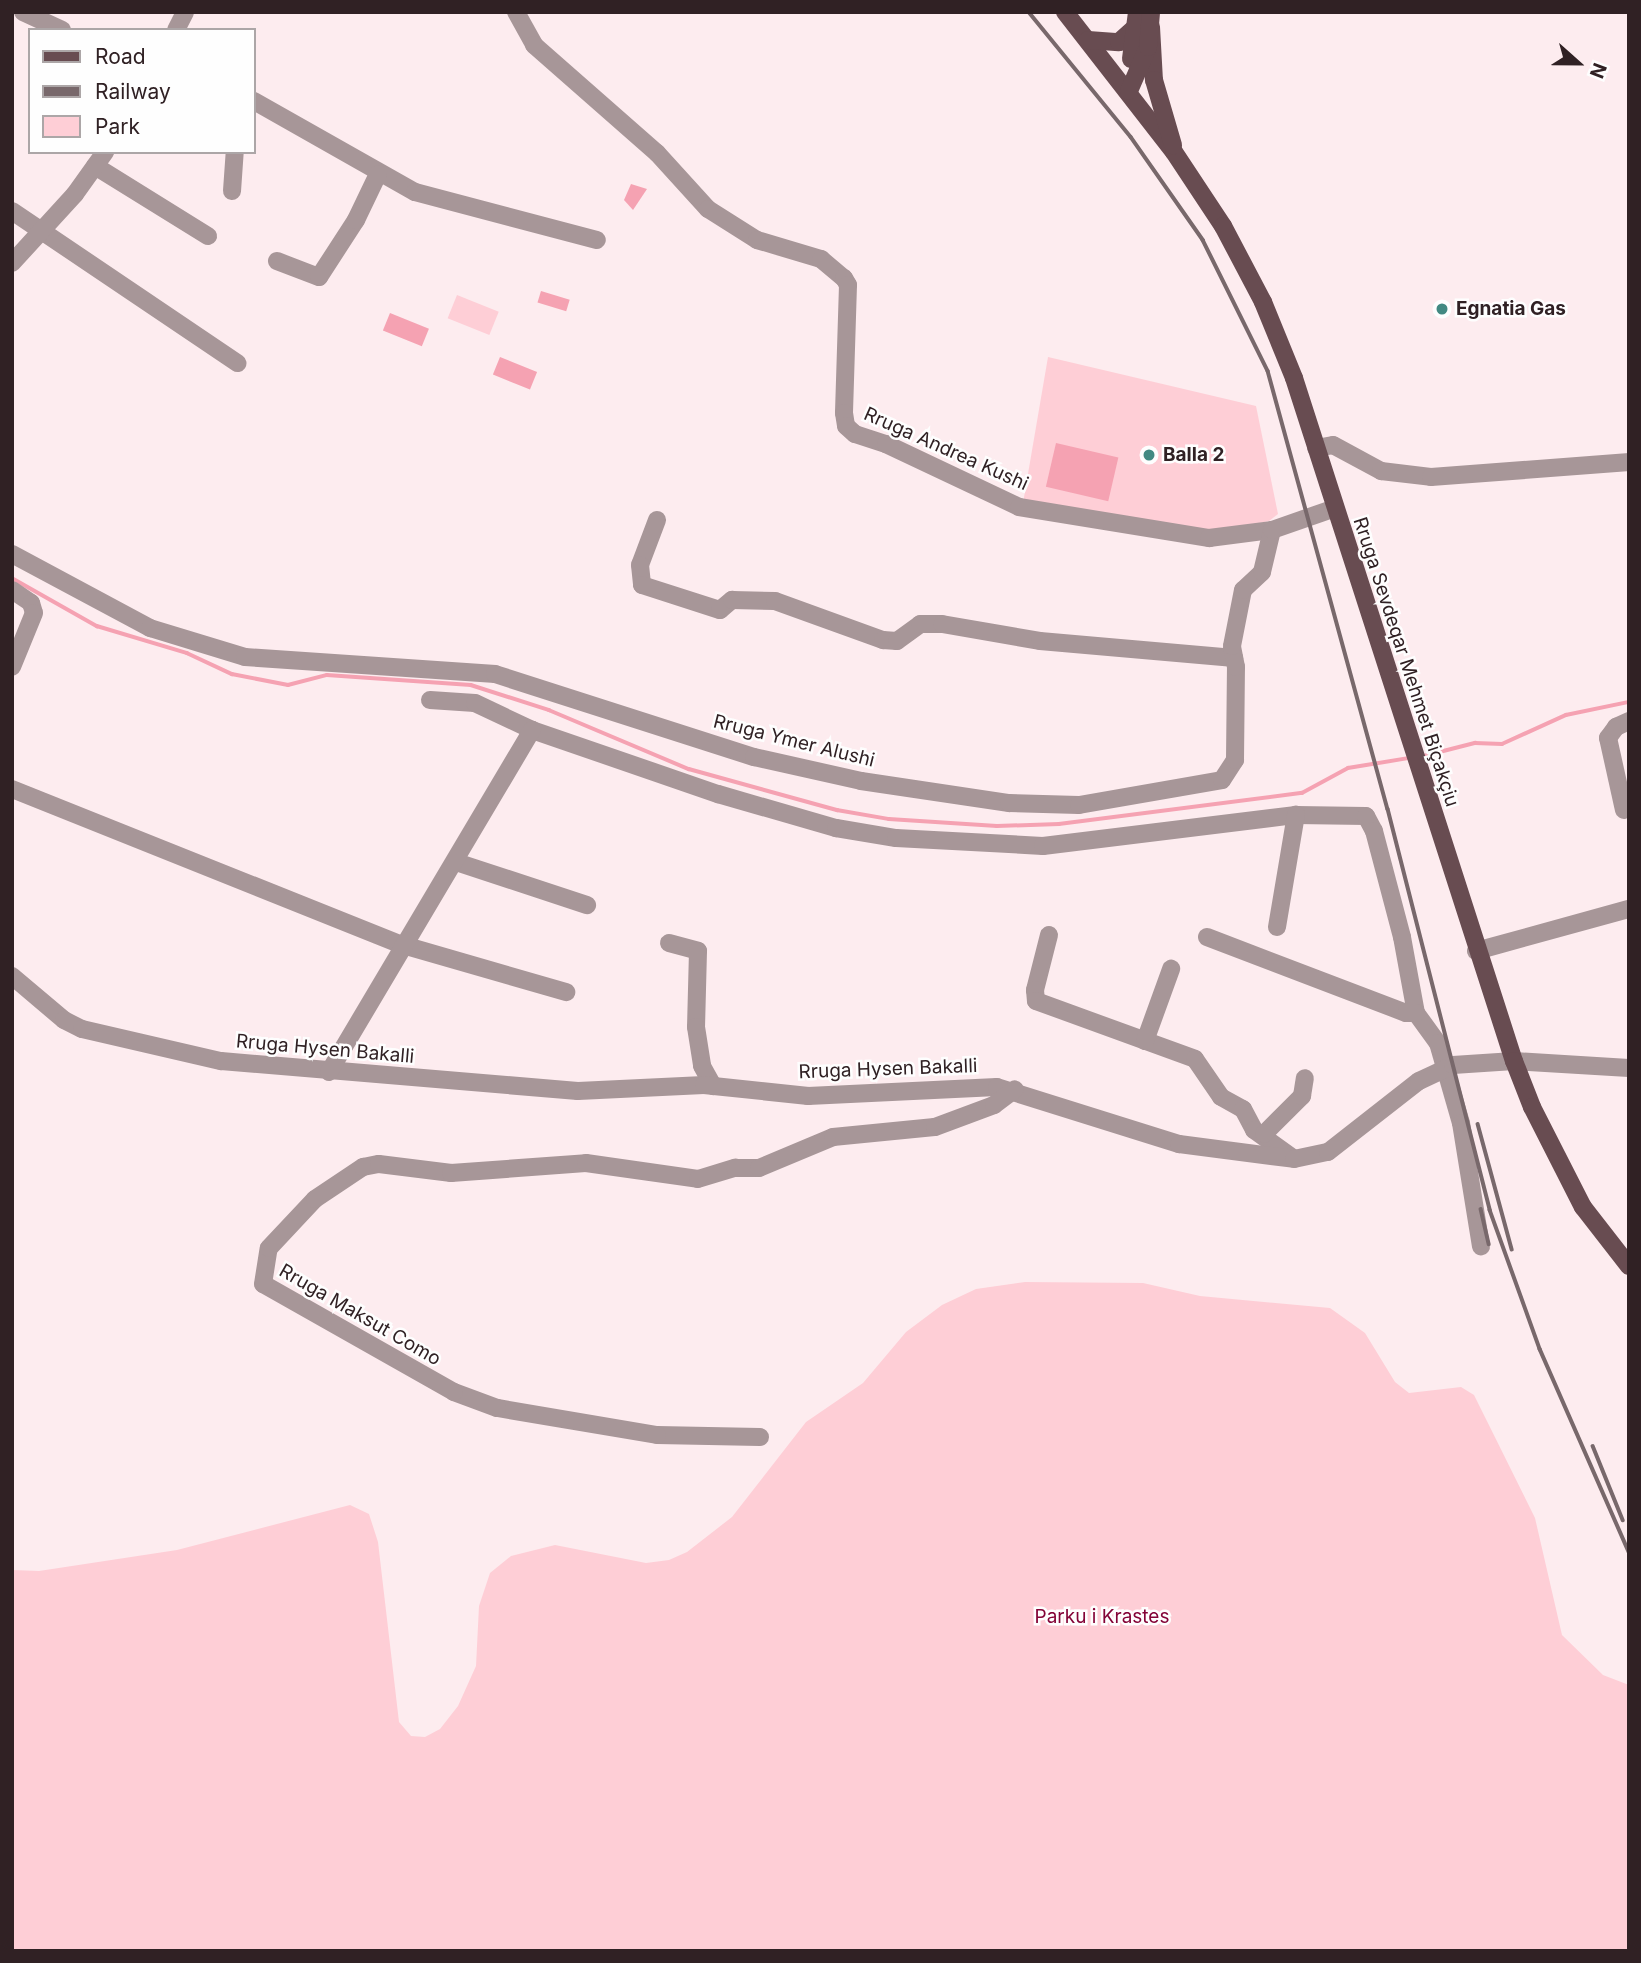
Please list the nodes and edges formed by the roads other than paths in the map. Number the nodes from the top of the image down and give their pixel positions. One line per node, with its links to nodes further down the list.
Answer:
1 (23, 12): 6 (street)
2 (185, 12): 7 (street)
3 (516, 12): 27 (street, Rruga Andrea Kushi)
4 (1065, 12): 8 (main road, Rruga Sevdeqar Mehmet Biçakçiu)
5 (1144, 19): 8 (main road); 9 (main road); 11 (main road)
6 (58, 28)
7 (177, 28)
8 (1088, 40): 9 (main road, Rruga Sevdeqar Mehmet Biçakçiu)
9 (1125, 86): 11 (main road, Rruga Sevdeqar Mehmet Biçakçiu)
10 (256, 103): 14 (street)
11 (1174, 152): 23 (main road, Rruga Sevdeqar Mehmet Biçakçiu)
12 (235, 154): 15 (street)
13 (100, 159): 17 (street); 18 (street)
14 (378, 174): 19 (street); 20 (street)
15 (232, 191)
16 (12, 211): 17 (street)
17 (45, 230): 21 (street); 22 (street)
18 (208, 236)
19 (597, 240)
20 (277, 261)
21 (12, 263)
22 (237, 363)
23 (1316, 448): 24 (street); 25 (main road, Rruga Sevdeqar Mehmet Biçakçiu)
24 (1629, 462)
25 (1335, 508): 27 (street); 46 (main road, Rruga Sevdeqar Mehmet Biçakçiu)
26 (657, 520): 30 (street)
27 (1272, 530): 30 (street, Rruga Ymer Alushi)
28 (12, 554): 30 (street, Rruga Ymer Alushi)
29 (12, 590): 31 (street)
30 (1234, 658)
31 (12, 667)
32 (430, 701): 34 (street)
33 (1629, 722): 36 (street)
34 (532, 730): 37 (street); 38 (street)
35 (12, 789): 45 (street)
36 (1624, 810)
37 (1296, 815): 41 (street); 50 (street)
38 (456, 862): 39 (street); 45 (street)
39 (587, 905)
40 (1629, 909): 46 (street)
41 (1277, 927)
42 (1049, 935): 51 (street)
43 (1207, 937): 50 (street)
44 (669, 943): 57 (street)
45 (403, 945): 49 (street); 55 (street)
46 (1476, 951): 52 (main road, Rruga Sevdeqar Mehmet Biçakçiu)
47 (1171, 969): 51 (street)
48 (12, 976): 55 (street, Rruga Hysen Bakalli)
49 (566, 992)
50 (1416, 1013): 53 (street)
51 (1145, 1041): 59 (street)
52 (1514, 1061): 53 (street, Rruga Hysen Bakalli); 54 (street, Rruga Hysen Bakalli); 62 (main road, Rruga Sevdeqar Mehmet Biçakçiu)
53 (1443, 1068): 60 (street, Rruga Hysen Bakalli); 61 (street)
54 (1629, 1068)
55 (329, 1072): 57 (street, Rruga Hysen Bakalli)
56 (1305, 1078): 59 (street)
57 (713, 1086): 58 (street, Rruga Hysen Bakalli)
58 (1015, 1089): 60 (street, Rruga Hysen Bakalli); 63 (street, Rruga Maksut Como)
59 (1264, 1134): 60 (street)
60 (1294, 1159)
61 (1481, 1246)
62 (1629, 1266)
63 (760, 1437)

